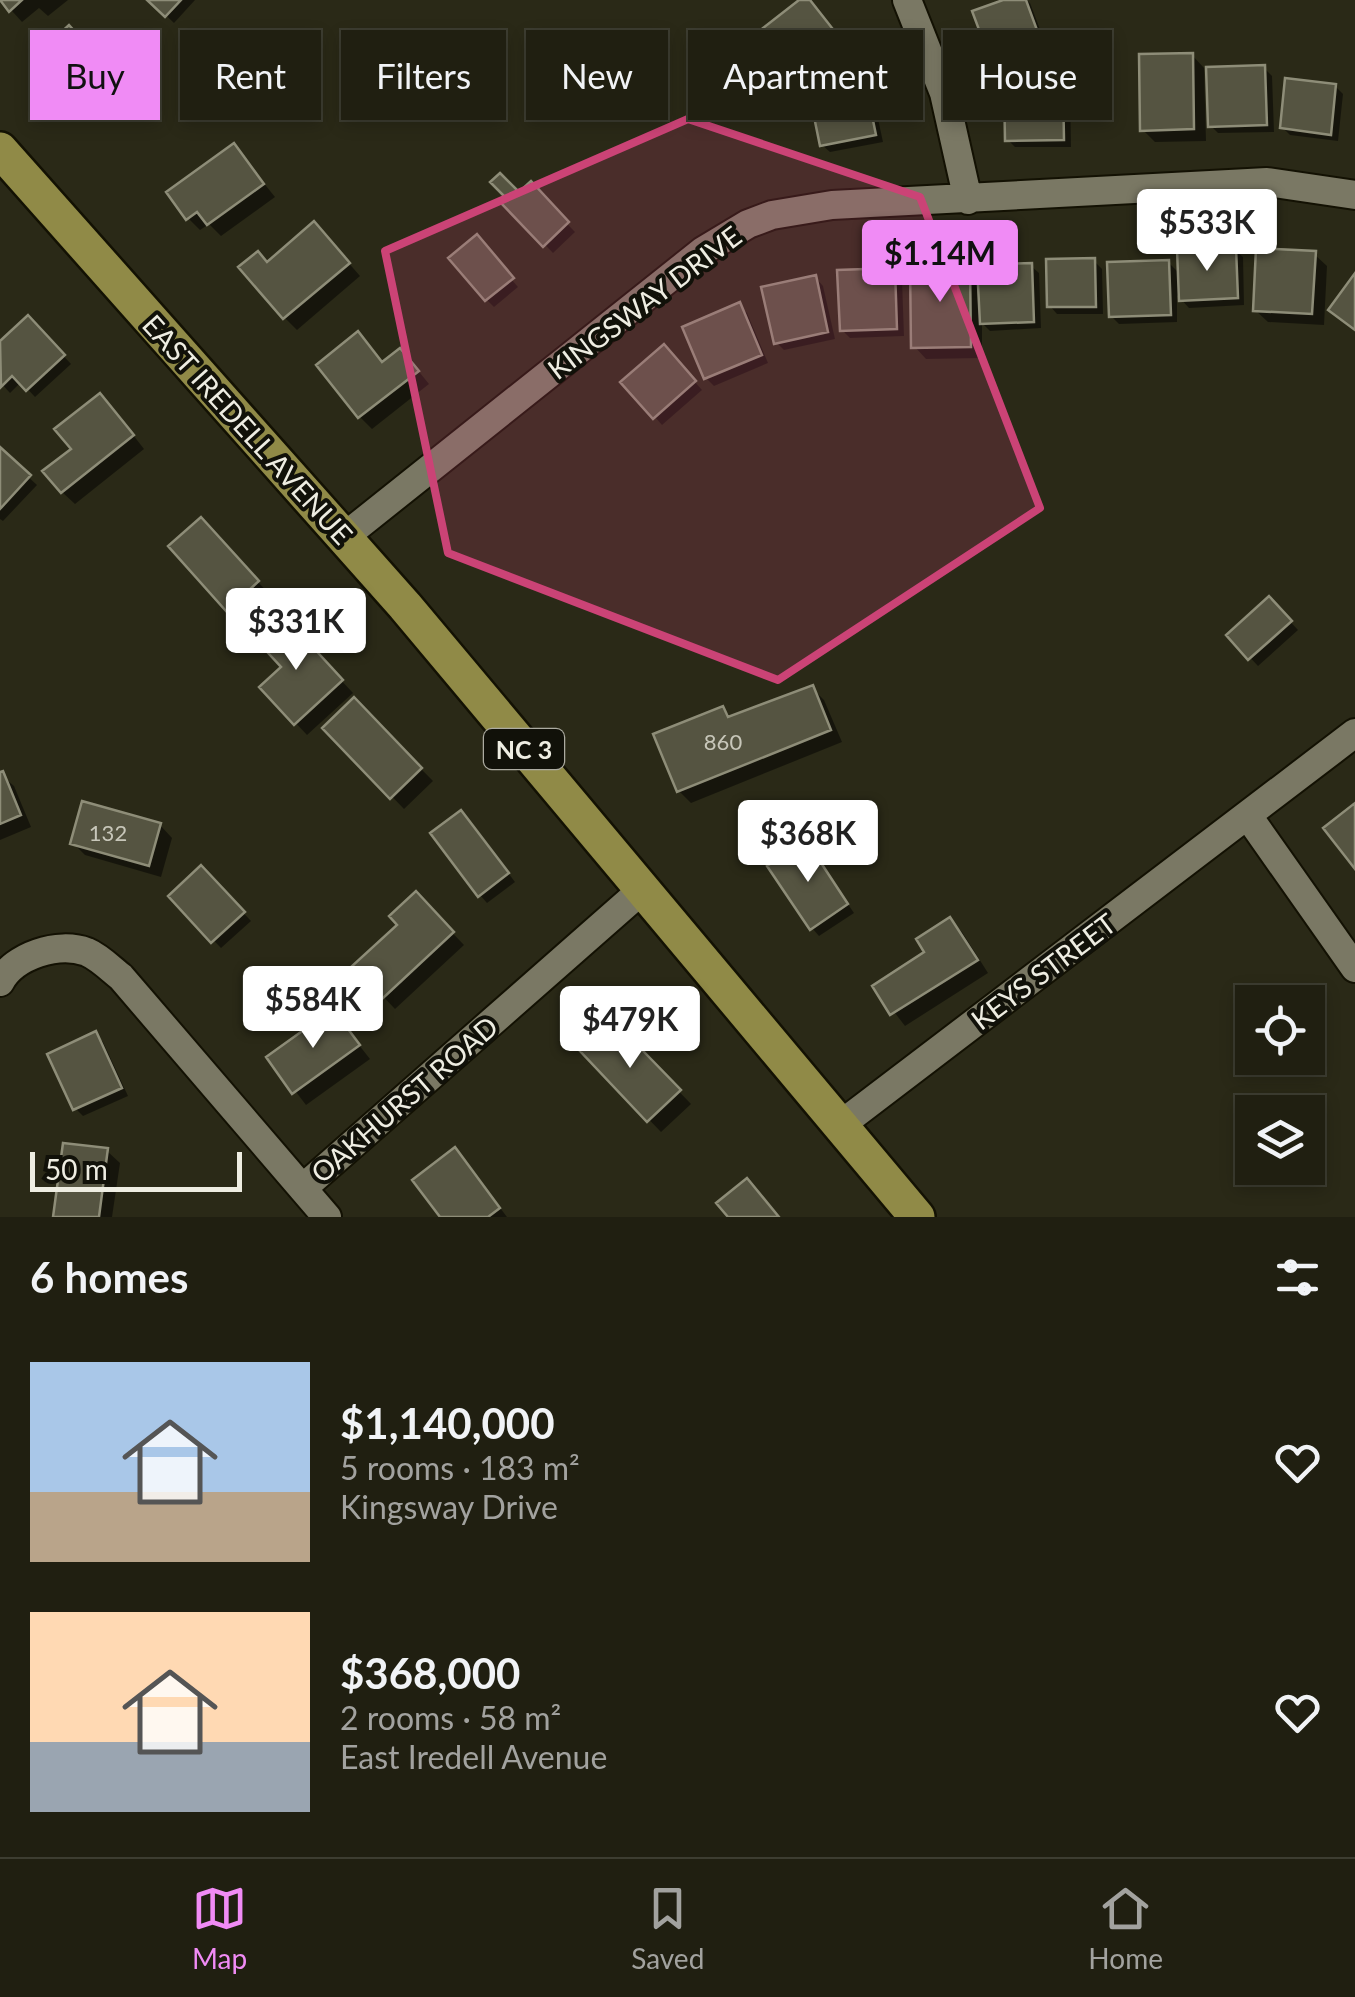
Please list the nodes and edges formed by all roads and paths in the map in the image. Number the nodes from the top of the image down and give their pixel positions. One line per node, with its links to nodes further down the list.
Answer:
1 (907, 0): 4 (street)
2 (0, 150): 5 (main road, EAST IREDELL AVENUE / NC 3)
3 (1355, 196): 4 (street, KINGSWAY DRIVE)
4 (968, 200): 5 (street, KINGSWAY DRIVE)
5 (344, 537): 8 (main road, EAST IREDELL AVENUE / NC 3)
6 (1355, 733): 7 (street, KEYS STREET)
7 (1248, 816): 9 (street); 11 (street, KEYS STREET)
8 (642, 890): 11 (main road, EAST IREDELL AVENUE / NC 3); 12 (street, OAKHURST ROAD)
9 (1355, 968)
10 (0, 982): 12 (street)
11 (839, 1126): 14 (main road, EAST IREDELL AVENUE / NC 3)
12 (302, 1188): 13 (street)
13 (327, 1217)
14 (916, 1217)

